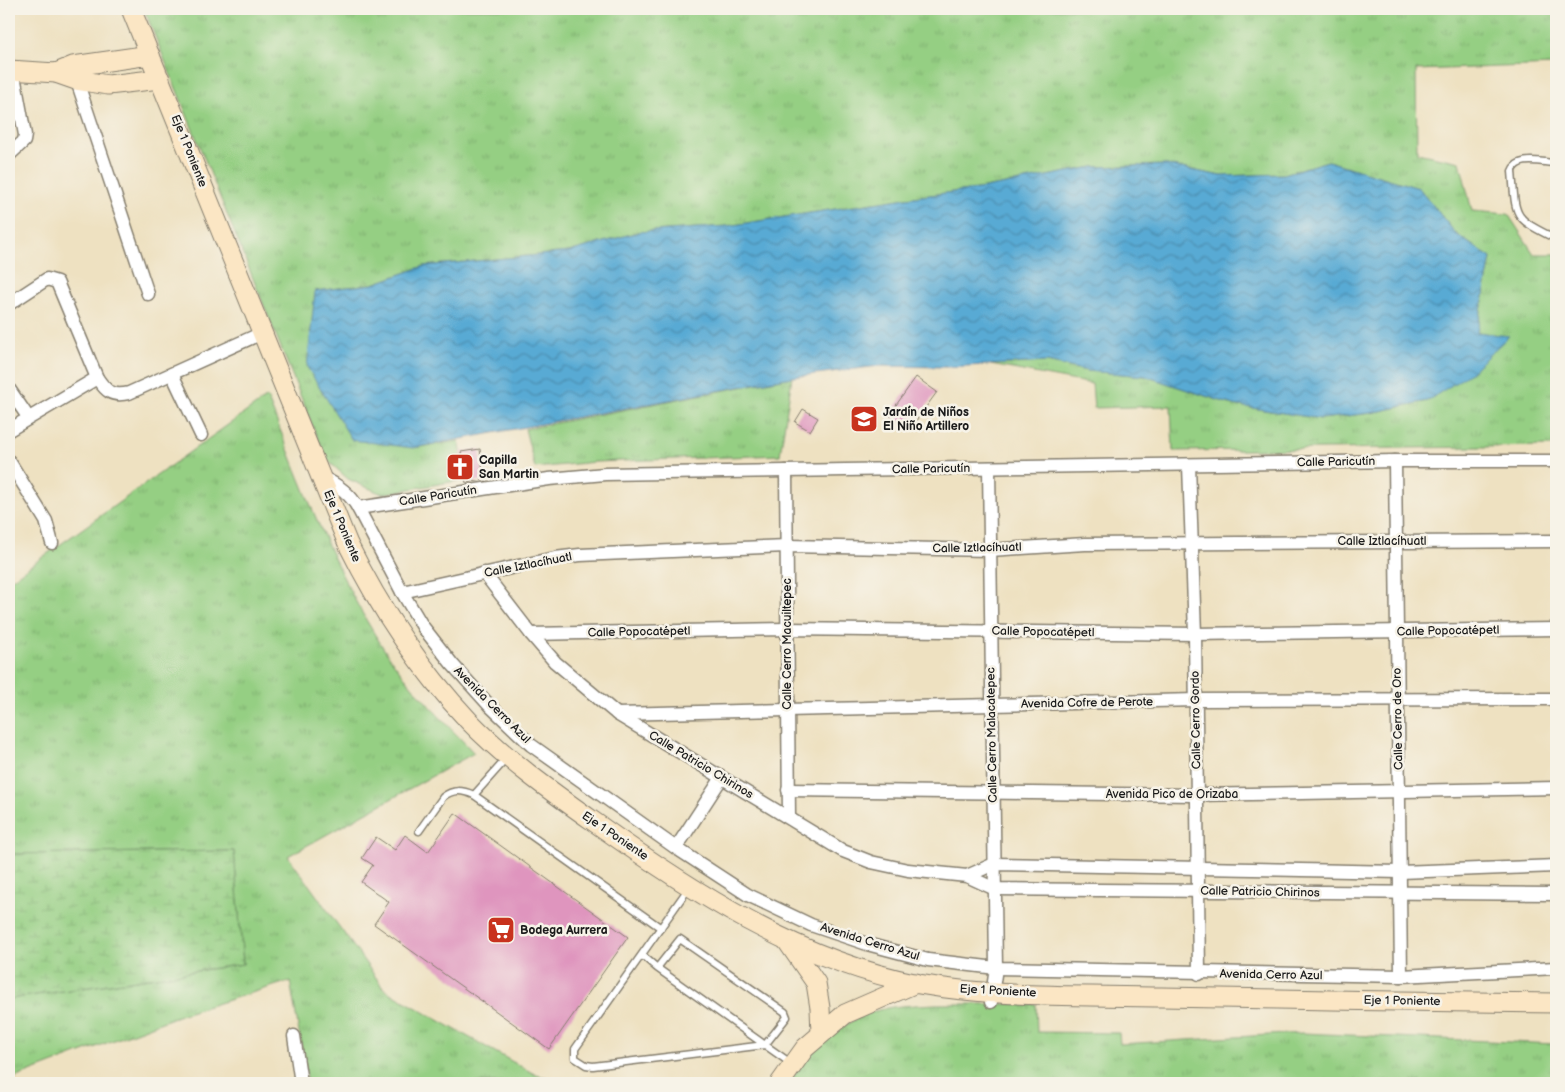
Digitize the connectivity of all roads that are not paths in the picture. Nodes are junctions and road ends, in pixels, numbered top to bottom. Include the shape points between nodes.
1 (131, 9) edge
2 (150, 55) junction
3 (11, 70) edge
4 (68, 73) junction
5 (160, 79) junction
6 (9, 155) edge
7 (1556, 163) edge
8 (1556, 238) edge
9 (148, 294) dead end
10 (9, 304) edge
11 (262, 333) junction
12 (172, 374) junction
13 (97, 378) junction
14 (9, 389) edge
15 (28, 417) junction
16 (9, 430) edge
17 (201, 435) dead end
18 (9, 461) edge
19 (1394, 461) junction
20 (1556, 461) edge
21 (1189, 465) junction
22 (989, 468) junction
23 (786, 471) junction
24 (321, 477) junction
25 (358, 508) junction
26 (1395, 541) junction
27 (1556, 541) edge
28 (52, 543) dead end
29 (1192, 544) junction
30 (787, 546) junction
31 (990, 550) junction
32 (484, 573) junction
33 (402, 592) junction
34 (787, 629) junction
35 (1556, 629) edge
36 (991, 631) junction
37 (1397, 633) junction
38 (531, 634) junction
39 (1195, 634) junction
40 (1556, 698) edge
41 (1196, 700) junction
42 (1397, 700) junction
43 (992, 705) junction
44 (788, 710) junction
45 (617, 714) junction
46 (508, 757) junction
47 (721, 779) junction
48 (1556, 788) edge
49 (788, 790) junction
50 (1399, 790) junction
51 (993, 792) junction
52 (474, 795) junction
53 (1196, 795) junction
54 (788, 817) junction
55 (419, 831) dead end
56 (676, 848) junction
57 (994, 864) junction
58 (1556, 866) edge
59 (1197, 870) junction
60 (1305, 871) junction
61 (1400, 872) junction
62 (966, 876) junction
63 (690, 885) junction
64 (994, 889) junction
65 (1198, 891) junction
66 (1305, 892) junction
67 (1400, 894) junction
68 (1556, 894) edge
69 (661, 928) junction
70 (787, 940) junction
71 (642, 955) junction
72 (657, 968) junction
73 (996, 968) junction
74 (1556, 968) edge
75 (1199, 974) junction
76 (1401, 976) junction
77 (916, 983) junction
78 (991, 997) junction
79 (1556, 1003) edge
80 (821, 1033) junction
81 (294, 1036) dead end
82 (765, 1045) junction
83 (792, 1064) junction
84 (301, 1083) edge
85 (780, 1083) edge

1 - 2 main road, Eje 1 Poniente
2 - 4 main road
2 - 5 main road, Eje 1 Poniente
3 - 4 main road
3 - 6 street via 25,135 24,141
4 - 5 main road via 108,85
4 - 9 street
5 - 11 main road, Eje 1 Poniente
7 - 8 lane via 1520,161 1512,171 1520,218
10 - 13 street via 47,278 57,282
11 - 12 street
11 - 24 main road, Eje 1 Poniente
12 - 13 street via 120,395 106,392
12 - 17 street
13 - 15 street
14 - 15 street
15 - 16 street
18 - 28 street via 46,521
19 - 20 street, Calle Paricutín
19 - 21 street, Calle Paricutín
19 - 26 street, Calle Cerro de Oro
21 - 22 street, Calle Paricutín
21 - 29 street, Calle Cerro Gordo
22 - 23 street, Calle Paricutín
22 - 31 street, Calle Cerro Malacatepec
23 - 25 street, Calle Paricutín via 576,476
23 - 30 street, Calle Cerro Macuiltepec
24 - 25 street via 349,494
24 - 46 main road, Eje 1 Poniente via 372,593 415,658 471,722
25 - 33 street, Avenida Cerro Azul
26 - 27 street, Calle Iztlacíhuatl
26 - 29 street, Calle Iztlacíhuatl
26 - 37 street, Calle Cerro de Oro
29 - 31 street, Calle Iztlacíhuatl via 1085,544
29 - 39 street, Calle Cerro Gordo
30 - 31 street, Calle Iztlacíhuatl
30 - 32 street, Calle Iztlacíhuatl via 580,555
30 - 34 street, Calle Cerro Macuiltepec
31 - 36 street, Calle Cerro Malacatepec
32 - 33 street, Calle Iztlacíhuatl
32 - 38 street, Calle Patricio Chirinos
33 - 56 street, Avenida Cerro Azul via 452,664 524,738
34 - 36 street, Calle Popocatépetl
34 - 38 street, Calle Popocatépetl
34 - 44 street, Calle Cerro Macuiltepec
35 - 37 street, Calle Popocatépetl
36 - 39 street, Calle Popocatépetl
36 - 43 street, Calle Cerro Malacatepec
37 - 39 street, Calle Popocatépetl
37 - 42 street, Calle Cerro de Oro
38 - 45 street, Calle Patricio Chirinos via 575,680
39 - 41 street, Calle Cerro Gordo
40 - 42 street, Avenida Cofre de Perote
41 - 42 street, Avenida Cofre de Perote
41 - 43 street, Avenida Cofre de Perote
41 - 53 street, Calle Cerro Gordo
42 - 50 street, Calle Cerro de Oro
43 - 44 street, Avenida Cofre de Perote
43 - 51 street, Calle Cerro Malacatepec
44 - 45 street, Avenida Cofre de Perote
44 - 49 street, Calle Cerro Macuiltepec
45 - 47 street, Calle Patricio Chirinos
46 - 52 lane
46 - 63 main road, Eje 1 Poniente via 623,843
47 - 54 street, Calle Patricio Chirinos
47 - 56 street
48 - 50 street, Avenida Pico de Orizaba
49 - 51 street, Avenida Pico de Orizaba
49 - 54 street, Calle Cerro Macuiltepec
50 - 53 street, Avenida Pico de Orizaba
50 - 61 street, Calle Cerro de Oro
51 - 53 street, Avenida Pico de Orizaba
51 - 57 street, Calle Cerro Malacatepec
52 - 55 lane via 464,791 448,793
52 - 69 lane
53 - 59 street, Calle Cerro Gordo
54 - 62 street, Calle Patricio Chirinos via 843,851 871,862 908,870
56 - 73 street, Avenida Cerro Azul via 748,895 811,924 928,960
57 - 59 street, Calle Patricio Chirinos
57 - 62 street, Calle Patricio Chirinos
57 - 64 street, Calle Cerro Malacatepec
58 - 61 street, Calle Patricio Chirinos
59 - 60 street, Calle Patricio Chirinos
59 - 65 street, Calle Cerro Gordo
60 - 61 street, Calle Patricio Chirinos
60 - 66 street
61 - 67 street, Calle Cerro de Oro
62 - 64 street, Calle Patricio Chirinos
63 - 69 lane
63 - 70 main road, Eje 1 Poniente via 753,924
64 - 65 street, Calle Patricio Chirinos
64 - 73 street, Calle Cerro Malacatepec
65 - 66 street, Calle Patricio Chirinos
65 - 75 street, Calle Cerro Gordo
66 - 67 street, Calle Patricio Chirinos
67 - 68 street, Calle Patricio Chirinos
67 - 76 street, Calle Cerro de Oro
69 - 71 lane
70 - 77 main road, Eje 1 Poniente via 845,964
70 - 80 main road via 816,984
71 - 72 lane
71 - 82 lane via 575,1049 575,1058 594,1066
72 - 82 lane
72 - 82 lane via 680,940 785,1012 785,1020
73 - 75 street, Avenida Cerro Azul
73 - 78 street, Calle Cerro Malacatepec
74 - 76 street, Avenida Cerro Azul
75 - 76 street, Avenida Cerro Azul
77 - 78 main road, Eje 1 Poniente
77 - 80 main road via 845,1014
78 - 79 main road, Eje 1 Poniente
80 - 83 main road
81 - 84 street
82 - 83 lane
83 - 85 main road

